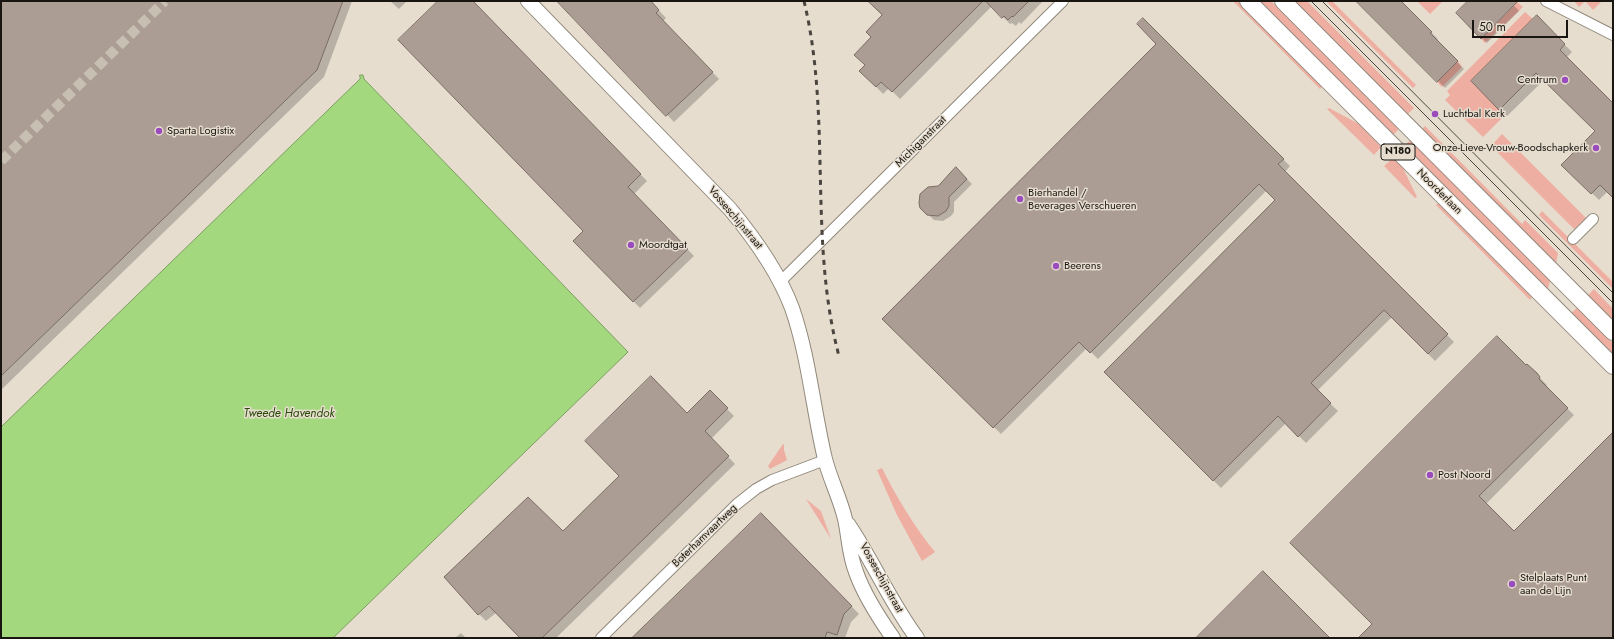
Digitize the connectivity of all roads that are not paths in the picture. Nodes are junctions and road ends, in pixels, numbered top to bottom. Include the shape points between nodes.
1 (528, 1) edge
2 (1062, 1) edge
3 (1248, 1) edge
4 (1283, 1) edge
5 (1546, 1) edge
6 (1613, 35) edge
7 (1593, 219) dead end
8 (1573, 239) dead end
9 (780, 282) junction
10 (1613, 332) edge
11 (1613, 366) edge
12 (825, 460) junction
13 (845, 518) junction
14 (600, 638) edge
15 (893, 638) edge
16 (917, 638) edge

1 - 9 street, Vosseschijnstraat via 730,208 759,245
2 - 9 street, Michiganstraat
3 - 11 main road, Noorderlaan / N180
4 - 10 main road, N180
5 - 6 street
7 - 8 street
9 - 12 street, Vosseschijnstraat via 791,307 804,350
12 - 13 street, Vosseschijnstraat
12 - 14 street, Boterhamvaartweg via 772,480 756,489
13 - 15 street, Vosseschijnstraat via 856,572 866,594
13 - 16 street, Vosseschijnstraat via 895,606

